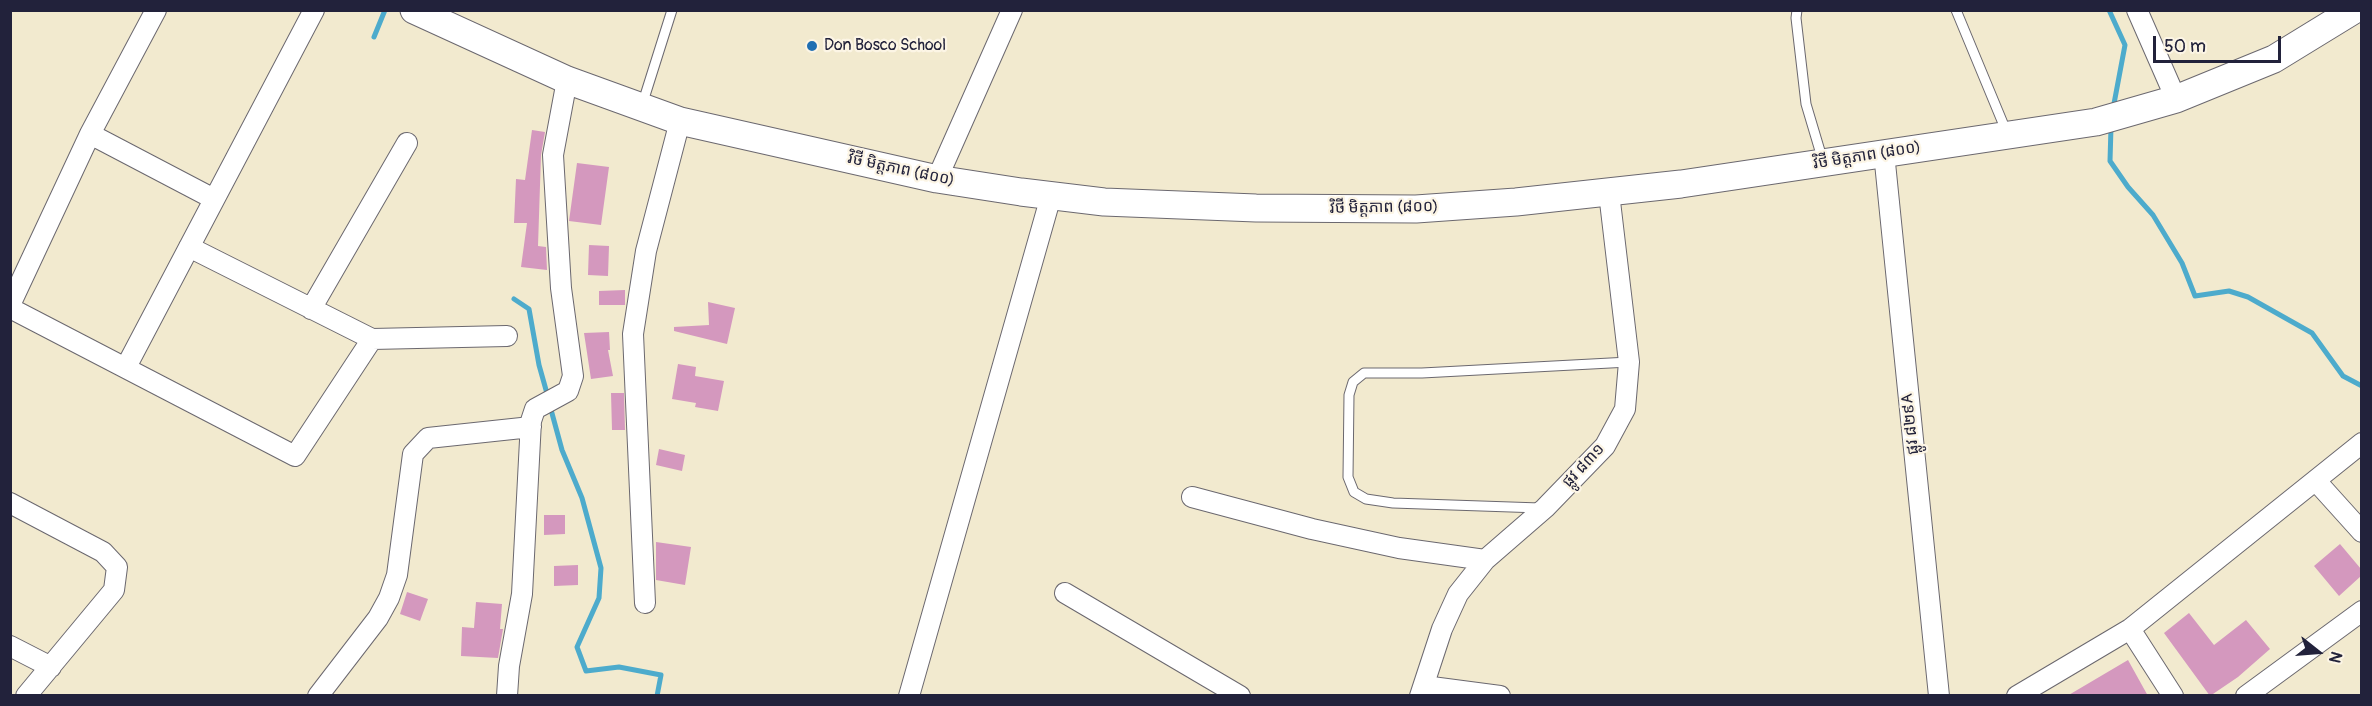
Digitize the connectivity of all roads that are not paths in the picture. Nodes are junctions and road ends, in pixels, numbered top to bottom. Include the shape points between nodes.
1 (156, 10) edge
2 (314, 10) edge
3 (414, 10) edge
4 (672, 10) edge
5 (1012, 10) edge
6 (1797, 10) edge
7 (1956, 10) edge
8 (2137, 10) edge
9 (2351, 11) edge
10 (567, 80) junction
11 (2176, 99) junction
12 (641, 108) junction
13 (680, 122) junction
14 (90, 134) junction
15 (2007, 134) junction
16 (407, 143) dead end
17 (1884, 153) junction
18 (1824, 163) junction
19 (937, 179) junction
20 (1609, 193) junction
21 (1051, 196) junction
22 (214, 199) junction
23 (189, 247) junction
24 (10, 306) edge
25 (311, 309) junction
26 (507, 336) dead end
27 (372, 339) junction
28 (1629, 362) junction
29 (126, 367) junction
30 (533, 418) junction
31 (2361, 443) edge
32 (2316, 481) junction
33 (1192, 497) dead end
34 (10, 503) edge
35 (1545, 508) junction
36 (2361, 532) edge
37 (1485, 560) junction
38 (1065, 593) dead end
39 (645, 603) dead end
40 (2361, 611) edge
41 (2130, 629) junction
42 (10, 646) edge
43 (51, 667) junction
44 (1422, 691) edge
45 (26, 696) edge
46 (318, 696) edge
47 (507, 696) edge
48 (909, 696) edge
49 (1240, 696) edge
50 (1500, 696) edge
51 (1939, 696) edge
52 (2017, 696) edge
53 (2173, 696) edge
54 (2246, 696) edge

1 - 14 street
2 - 22 street
3 - 10 main road, វិថី មិត្តភាព (៨០០)
4 - 12 lane
5 - 19 street
6 - 18 lane via 1806,104
7 - 15 lane
8 - 11 street
9 - 11 main road, វិថី មិត្តភាព (៨០០) via 2274,59
10 - 12 main road, វិថី មិត្តភាព (៨០០)
10 - 30 street via 553,155 561,288 573,376 568,391
11 - 15 main road, វិថី មិត្តភាព (៨០០) via 2096,122
12 - 13 main road, វិថី មិត្តភាព (៨០០)
13 - 19 main road, វិថី មិត្តភាព (៨០០)
13 - 39 street via 646,252 633,334
14 - 22 street
14 - 24 street
15 - 17 main road, វិថី មិត្តភាព (៨០០)
16 - 25 street
17 - 18 main road, វិថី មិត្តភាព (៨០០)
17 - 51 street, ផ្លូវ ៨២៩A
18 - 20 main road, វិថី មិត្តភាព (៨០០)
19 - 21 main road, វិថី មិត្តភាព (៨០០)
20 - 21 main road, វិថី មិត្តភាព (៨០០) via 1416,209 1179,206
20 - 28 street, ផ្លូវ ៨៣១
21 - 48 street
22 - 23 street
23 - 25 street
23 - 29 street
24 - 29 street
25 - 27 street
26 - 27 street
27 - 29 street via 295,456
28 - 35 street, ផ្លូវ ៨៣១ via 1625,409 1605,446
28 - 35 lane via 1364,373 1353,382 1349,395 1348,477 1354,492 1393,503
30 - 46 street via 428,438 413,454 397,574 389,598
30 - 47 street via 522,594
31 - 32 street
32 - 36 street
32 - 41 street
33 - 37 street via 1399,548
34 - 43 street via 103,552 117,567 114,590
35 - 37 street, ផ្លូវ ៨៣១
37 - 44 street, ផ្លូវ ៨៣១ via 1458,594
38 - 49 street
40 - 54 street
41 - 52 street
41 - 53 street
42 - 43 street
43 - 45 street
44 - 50 street

